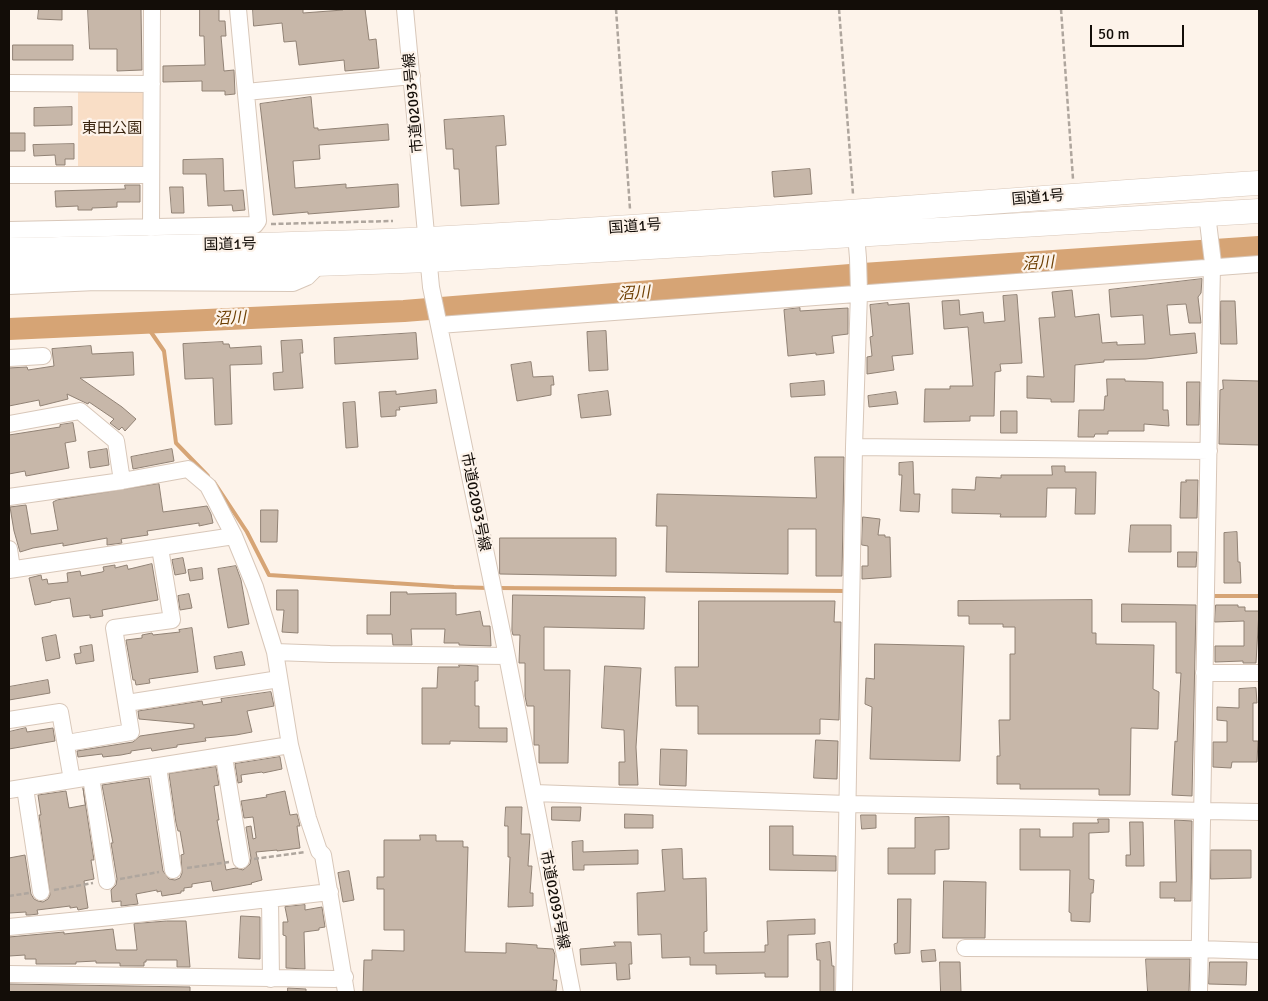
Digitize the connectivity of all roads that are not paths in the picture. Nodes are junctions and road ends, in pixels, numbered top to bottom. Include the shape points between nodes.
1 (152, 9) edge
2 (238, 9) edge
3 (405, 9) edge
4 (412, 76) junction
5 (9, 82) edge
6 (152, 84) junction
7 (246, 92) junction
8 (9, 175) edge
9 (151, 175) junction
10 (1259, 183) edge
11 (1259, 211) edge
12 (1208, 223) junction
13 (855, 224) junction
14 (151, 228) junction
15 (9, 230) edge
16 (428, 249) junction
17 (9, 250) edge
18 (320, 264) junction
19 (1259, 264) edge
20 (1212, 265) junction
21 (9, 270) edge
22 (9, 286) edge
23 (858, 291) junction
24 (439, 323) junction
25 (43, 356) dead end
26 (9, 358) edge
27 (9, 424) edge
28 (854, 447) junction
29 (1208, 452) junction
30 (122, 481) junction
31 (9, 497) edge
32 (234, 536) junction
33 (9, 548) edge
34 (160, 548) junction
35 (11, 569) edge
36 (275, 652) junction
37 (507, 656) junction
38 (1204, 673) junction
39 (1259, 673) edge
40 (279, 679) junction
41 (127, 703) junction
42 (9, 720) edge
43 (66, 743) junction
44 (290, 745) junction
45 (224, 757) junction
46 (158, 767) junction
47 (91, 777) junction
48 (72, 780) junction
49 (17, 789) edge
50 (534, 793) junction
51 (847, 804) junction
52 (1201, 810) junction
53 (1259, 812) edge
54 (241, 860) dead end
55 (173, 870) dead end
56 (107, 881) dead end
57 (41, 892) dead end
58 (330, 892) junction
59 (270, 899) junction
60 (9, 927) edge
61 (965, 948) dead end
62 (1199, 949) junction
63 (1259, 951) edge
64 (9, 974) edge
65 (271, 979) junction
66 (345, 985) edge
67 (572, 992) edge
68 (844, 992) edge
69 (1199, 992) edge

1 - 6 street
2 - 7 street
3 - 4 street, 市道02093号線
4 - 7 street
4 - 16 street, 市道02093号線
5 - 6 street
6 - 9 street
7 - 14 street via 258,222 255,225
8 - 9 street
9 - 14 street
10 - 13 highway, 国道1号 via 1074,195
11 - 12 highway, 国道1号
12 - 13 highway, 国道1号
12 - 20 street
13 - 16 highway, 国道1号
13 - 16 highway, 国道1号 via 631,227
13 - 23 street
14 - 15 street
16 - 17 highway, 国道1号
16 - 18 highway, 国道1号
16 - 24 street, 市道02093号線 via 431,287
18 - 21 highway, 国道1号
18 - 22 street via 307,278 294,283 96,282
19 - 20 street
20 - 23 street
20 - 29 street
23 - 24 street
23 - 28 street
24 - 37 street, 市道02093号線
25 - 26 street
27 - 30 street via 80,411 116,441
28 - 29 street
28 - 51 street
29 - 38 street
30 - 31 street
30 - 32 street via 188,469 208,486
32 - 34 street
32 - 36 street via 256,587
33 - 35 street
34 - 35 street
34 - 41 street via 172,620 114,628
36 - 37 street
36 - 40 street
37 - 50 street, 市道02093号線
38 - 39 street
38 - 52 street
40 - 41 street
40 - 44 street
41 - 43 street via 131,732
42 - 43 street via 60,712
43 - 48 street
44 - 45 street
44 - 58 street via 308,818 323,855
45 - 46 street
45 - 54 street
46 - 47 street
46 - 55 street
47 - 48 street
47 - 56 street
48 - 49 street
49 - 57 street
50 - 51 street
50 - 67 street, 市道02093号線
51 - 52 street
51 - 68 street
52 - 53 street
52 - 62 street
58 - 59 street
58 - 66 street
59 - 60 street
59 - 65 street
61 - 62 street
62 - 63 street
62 - 69 street
64 - 65 street
65 - 66 street via 335,979

